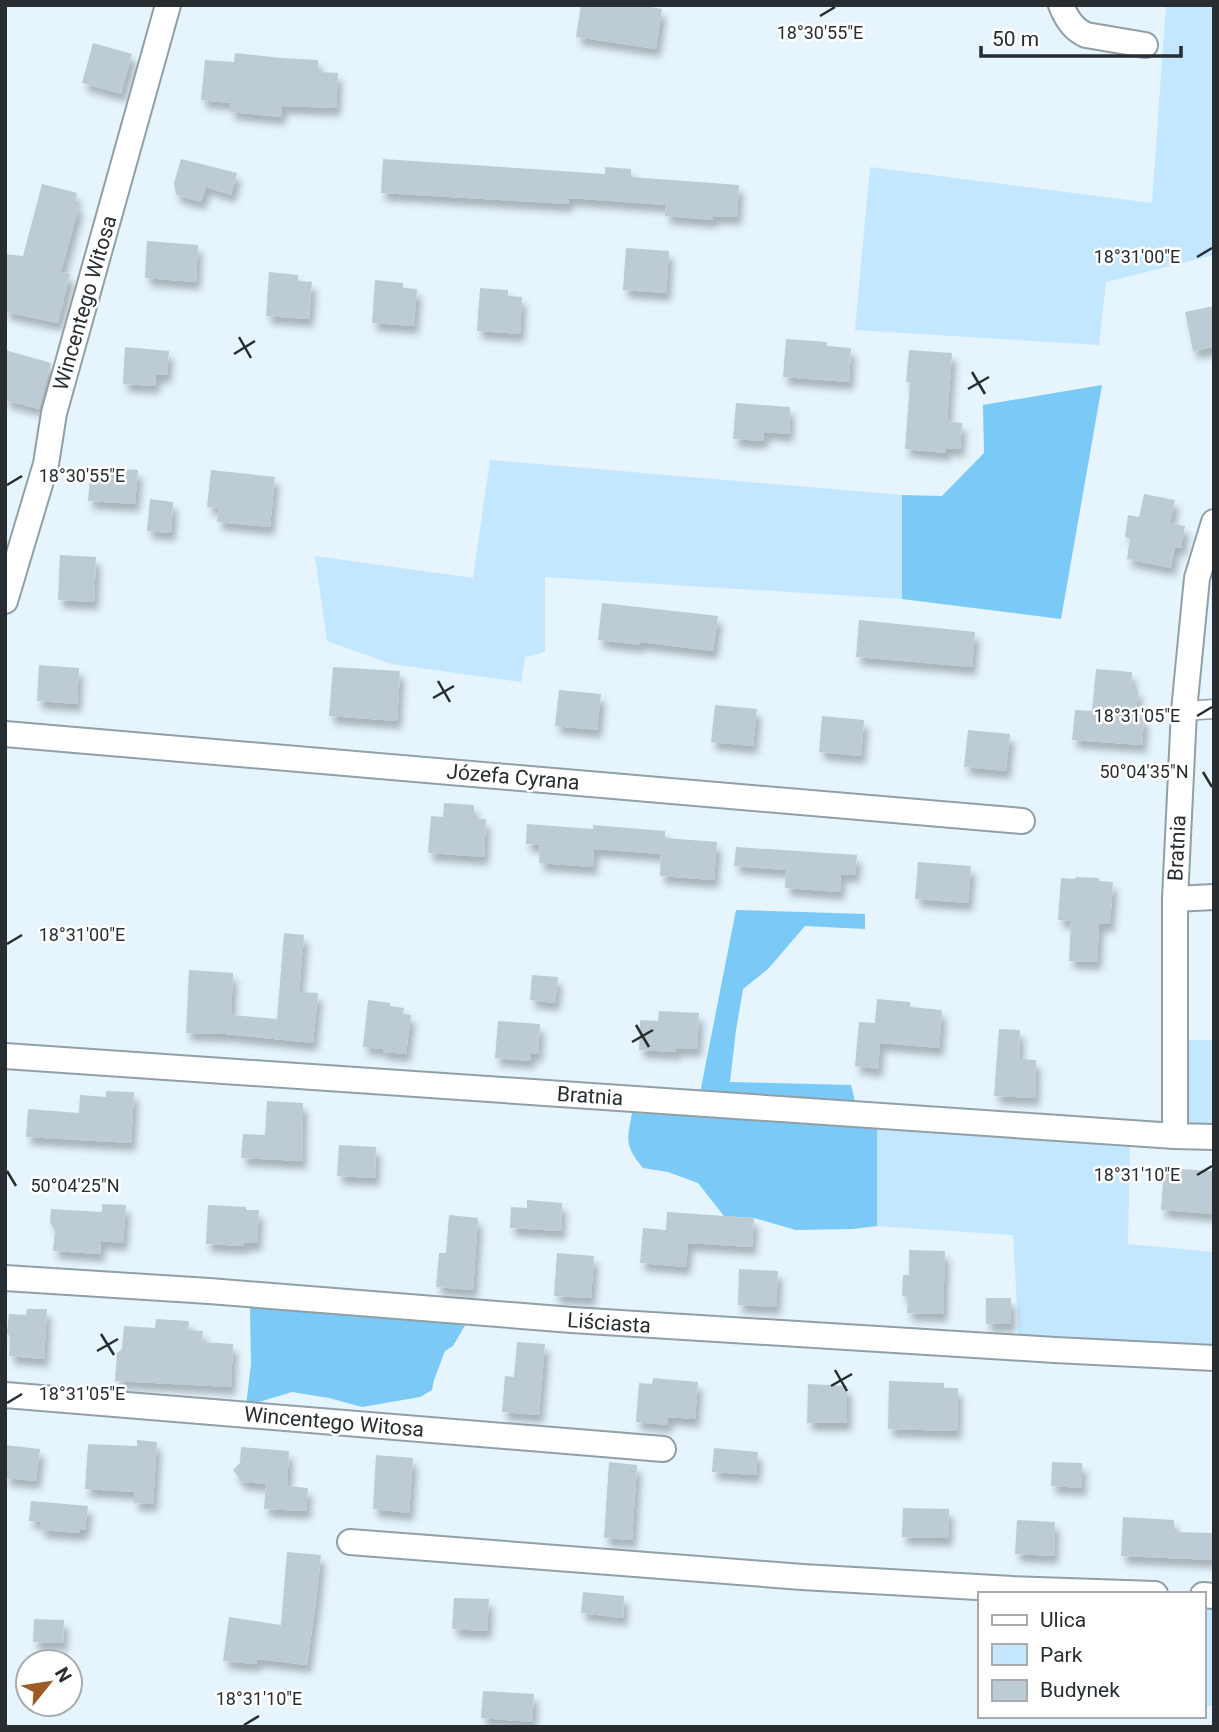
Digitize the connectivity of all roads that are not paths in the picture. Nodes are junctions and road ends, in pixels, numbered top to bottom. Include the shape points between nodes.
1 (168, 5) edge
2 (1061, 5) edge
3 (1145, 45) dead end
4 (1214, 522) edge
5 (5, 601) edge
6 (1214, 709) edge
7 (1184, 710) junction
8 (5, 734) edge
9 (1022, 821) dead end
10 (1214, 897) edge
11 (1175, 900) junction
12 (5, 1056) edge
13 (1175, 1136) junction
14 (1214, 1137) edge
15 (5, 1278) edge
16 (1214, 1358) edge
17 (5, 1395) edge
18 (663, 1449) dead end
19 (350, 1542) dead end
20 (1097, 1592) edge

1 - 5 street, Wincentego Witosa
2 - 3 street via 1068,19 1086,35
4 - 7 street, Bratnia via 1198,578
6 - 7 street
7 - 11 street, Bratnia
8 - 9 street, Józefa Cyrana
10 - 11 street
11 - 13 street, Bratnia
12 - 13 street, Bratnia
13 - 14 street, Bratnia
15 - 16 street, Liściasta via 572,1321
17 - 18 street, Wincentego Witosa
19 - 20 street via 802,1577

